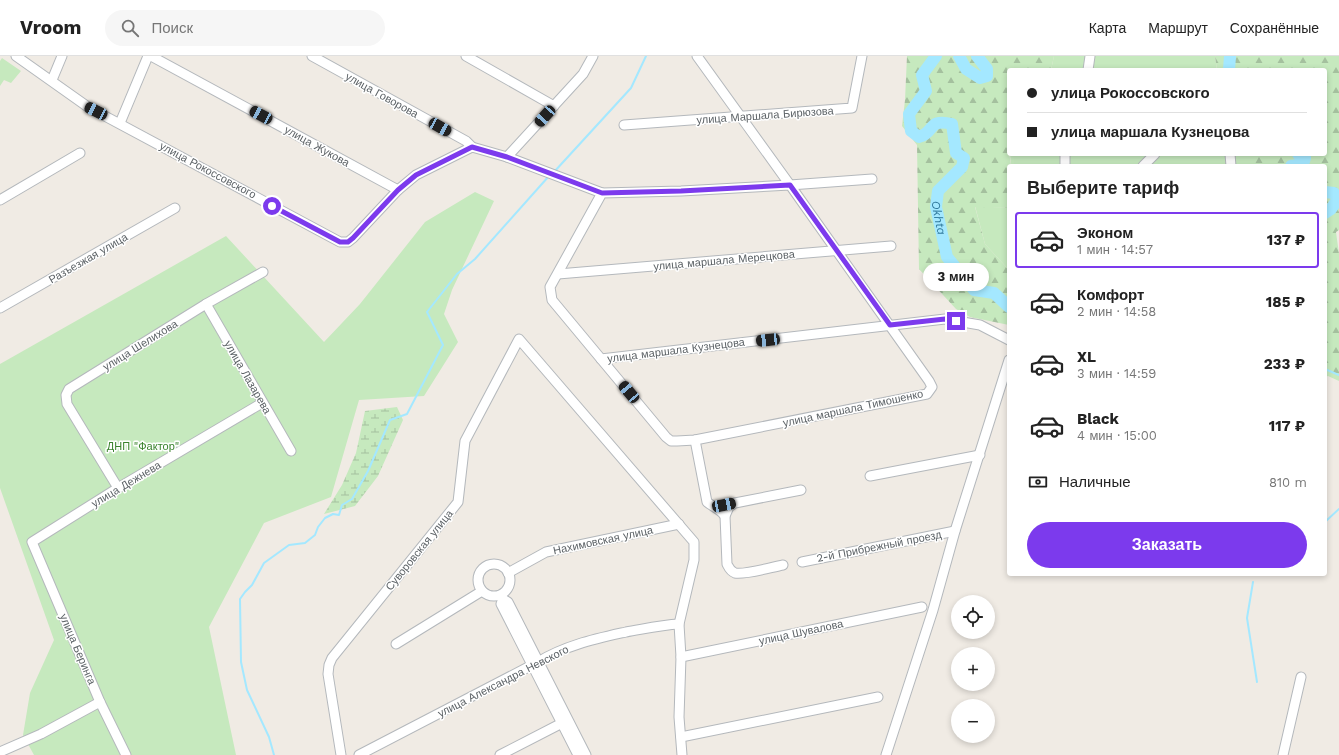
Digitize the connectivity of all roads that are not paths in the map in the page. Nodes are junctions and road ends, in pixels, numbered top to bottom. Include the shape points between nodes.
1 (16, 56) edge
2 (62, 56) edge
3 (148, 56) edge
4 (151, 56) edge
5 (312, 56) edge
6 (466, 56) edge
7 (593, 56) edge
8 (697, 56) edge
9 (862, 56) edge
10 (1090, 56) edge
11 (1088, 68) edge
12 (52, 80) junction
13 (554, 106) junction
14 (741, 116) junction
15 (120, 123) junction
16 (624, 125) dead end
17 (472, 147) junction
18 (80, 153) dead end
19 (1153, 156) edge
20 (507, 157) junction
21 (1145, 164) edge
22 (872, 178) dead end
23 (790, 185) junction
24 (398, 190) junction
25 (602, 193) junction
26 (0, 200) edge
27 (176, 208) dead end
28 (891, 246) dead end
29 (837, 250) junction
30 (263, 272) dead end
31 (558, 274) junction
32 (206, 304) junction
33 (0, 308) edge
34 (890, 325) junction
35 (1007, 339) edge
36 (601, 359) junction
37 (1007, 367) edge
38 (262, 402) junction
39 (695, 440) junction
40 (291, 451) dead end
41 (980, 455) junction
42 (870, 476) dead end
43 (118, 488) junction
44 (801, 490) dead end
45 (735, 503) junction
46 (713, 507) junction
47 (725, 516) junction
48 (679, 524) junction
49 (956, 531) junction
50 (32, 542) joint
51 (802, 562) dead end
52 (783, 565) dead end
53 (508, 573) junction
54 (482, 591) junction
55 (502, 597) junction
56 (922, 607) dead end
57 (679, 624) junction
58 (396, 644) dead end
59 (680, 656) junction
60 (535, 664) junction
61 (1301, 678) dead end
62 (878, 697) dead end
63 (100, 702) junction
64 (565, 722) junction
65 (681, 737) junction
66 (0, 752) edge
67 (126, 755) edge
68 (341, 755) edge
69 (359, 755) edge
70 (500, 755) edge
71 (578, 755) edge
72 (586, 755) edge
73 (682, 755) edge
74 (886, 755) edge
75 (1283, 755) edge

1 - 12 street, улица Рокоссовского
2 - 12 street
3 - 15 street
4 - 24 street, улица Жукова
5 - 17 street, улица Говорова via 466,141
6 - 13 street
7 - 13 street via 583,74
8 - 14 street, улица маршала Тимошенко
9 - 14 street, улица Маршала Бирюзова via 852,108
10 - 11 street
12 - 15 street, улица Рокоссовского via 88,107
13 - 20 street
14 - 16 street, улица Маршала Бирюзова
14 - 23 street, улица маршала Тимошенко
15 - 24 street, улица Рокоссовского via 340,242 348,242 353,238
17 - 20 street
17 - 24 street, улица Рокоссовского via 416,175
18 - 26 street
19 - 21 street
20 - 25 street
22 - 23 street
23 - 25 street
23 - 29 street, улица маршала Тимошенко
25 - 31 street, улица маршала Тимошенко
27 - 33 street, Разъезжая улица
28 - 29 street, улица маршала Мерецкова
29 - 31 street, улица маршала Мерецкова
29 - 34 street, улица маршала Тимошенко
30 - 32 street, улица Шелихова
31 - 36 street, улица маршала Тимошенко via 550,287 552,300
32 - 38 street, улица Лазарева
32 - 43 street, улица Шелихова via 69,390 66,395 68,404
34 - 35 street, улица маршала Кузнецова via 945,319 980,325
34 - 36 street, улица маршала Кузнецова
34 - 39 street, улица маршала Тимошенко via 930,381 932,387 927,394
36 - 39 street, улица маршала Тимошенко via 666,437 677,441
37 - 41 street
38 - 40 street, улица Лазарева
38 - 43 street, улица Дежнева
39 - 46 street via 707,502
41 - 42 street
41 - 49 street
43 - 50 street, улица Дежнева
44 - 45 street
45 - 46 street
45 - 47 street via 729,507
46 - 47 street via 722,511
47 - 52 street via 729,569 742,573
48 - 53 street, Нахимовская улица via 546,552
48 - 57 street via 694,542 694,560
48 - 68 street, Суворовская улица via 519,340 465,441 458,502 328,665
49 - 51 street, 2-й Прибрежный проезд
49 - 74 street
50 - 63 street, улица Беринга
53 - 54 street via 503,567 495,564 486,566 478,578 478,585
53 - 55 street via 509,586
54 - 55 street via 488,595
54 - 58 street
55 - 60 street via 501,604
56 - 59 street, улица Шувалова
57 - 59 street
57 - 60 street, улица Александра Невского via 589,640 552,654
59 - 65 street
60 - 64 street
60 - 69 street, улица Александра Невского
61 - 75 street
62 - 65 street
63 - 66 street via 41,734
63 - 67 street, улица Беринга
64 - 70 street
64 - 71 street
64 - 72 street
65 - 73 street

